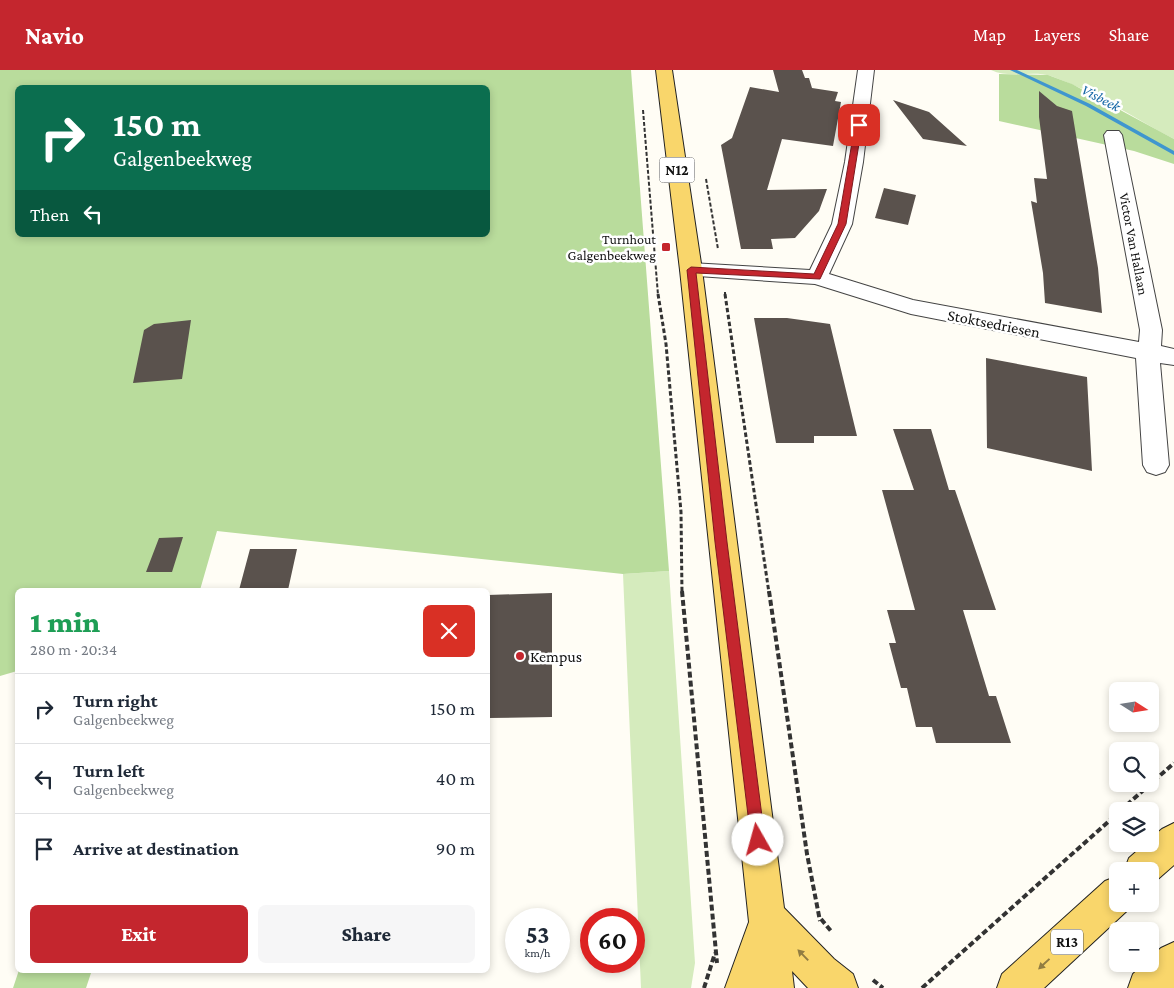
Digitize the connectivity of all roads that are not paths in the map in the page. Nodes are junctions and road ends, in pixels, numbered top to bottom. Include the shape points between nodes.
1 (664, 70) edge
2 (866, 70) edge
3 (1113, 135) dead end
4 (706, 271) junction
5 (817, 277) junction
6 (1147, 352) junction
7 (1174, 357) edge
8 (1156, 466) dead end
9 (1174, 841) edge
10 (1152, 862) edge
11 (1109, 902) edge
12 (768, 918) junction
13 (1174, 960) edge
14 (730, 978) edge
15 (775, 988) edge
16 (839, 988) edge
17 (1016, 988) edge
18 (1147, 988) edge

1 - 4 main road, N12
2 - 5 street via 842,224
3 - 6 street, Victor Van Hallaan via 1151,330
4 - 5 street, Stoktsedriesen
4 - 12 main road, N12 via 721,542
5 - 6 street, Stoktsedriesen via 911,307
6 - 7 street, Stoktsedriesen
6 - 8 street, Victor Van Hallaan
9 - 10 main road
11 -> 17 main road, R13
12 - 14 main road
12 - 15 main road, N12
16 -> 12 main road via 820,973
13 - 18 main road

